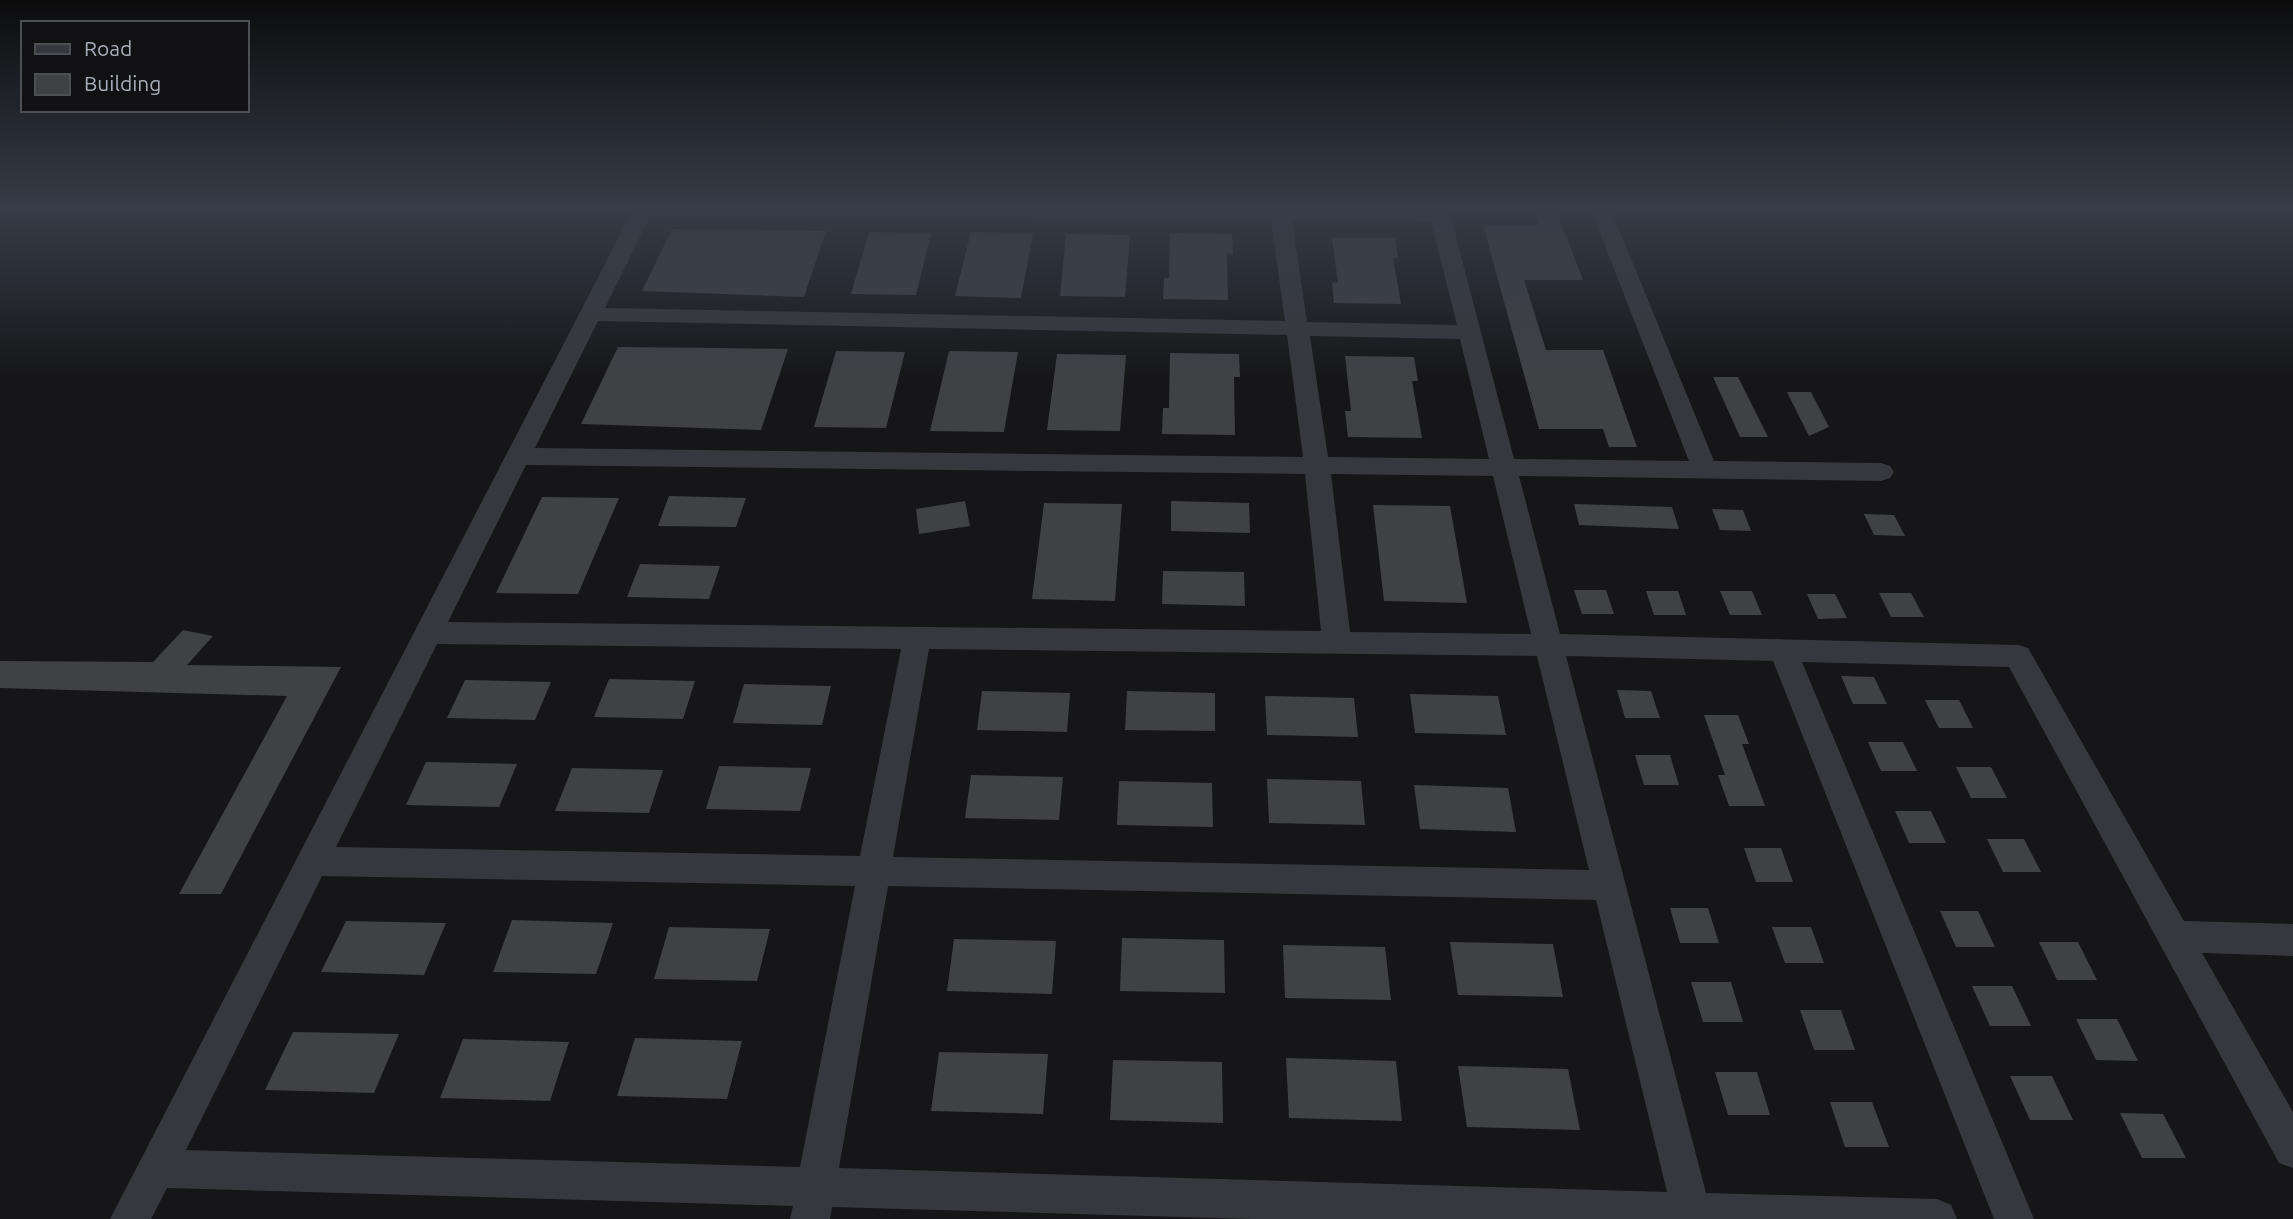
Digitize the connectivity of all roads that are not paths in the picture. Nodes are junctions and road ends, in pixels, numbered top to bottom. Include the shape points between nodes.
1 (615, 267) edge
2 (1289, 267) edge
3 (1454, 267) edge
4 (1624, 267) edge
5 (591, 314) junction
6 (1297, 328) junction
7 (1471, 332) junction
8 (520, 456) junction
9 (1317, 466) junction
10 (1506, 468) junction
11 (1705, 470) junction
12 (1881, 472) dead end
13 (430, 633) junction
14 (918, 638) junction
15 (1337, 642) junction
16 (1551, 645) junction
17 (1783, 650) junction
18 (313, 861) junction
19 (875, 871) junction
20 (1611, 885) junction
21 (2174, 936) junction
22 (2293, 940) edge
23 (2293, 1149) edge
24 (156, 1168) junction
25 (813, 1203) edge
26 (1692, 1215) edge
27 (130, 1219) edge
28 (1937, 1219) edge
29 (2014, 1219) edge

1 - 5 street
2 - 6 street
3 - 7 street
4 - 11 street
5 - 6 street
5 - 8 street
6 - 7 street
6 - 9 street
7 - 10 street
8 - 9 street
8 - 13 street
9 - 10 street
9 - 15 street
10 - 11 street
10 - 16 street
11 - 12 street
13 - 14 street
13 - 18 street
14 - 15 street
14 - 19 street
15 - 16 street
16 - 17 street
16 - 20 street
17 - 21 street via 2018,656
17 - 29 street
18 - 19 street
18 - 24 street
19 - 20 street
19 - 25 street
20 - 26 street
21 - 22 street
21 - 23 street
24 - 25 street
24 - 27 street
25 - 26 street
26 - 28 street

